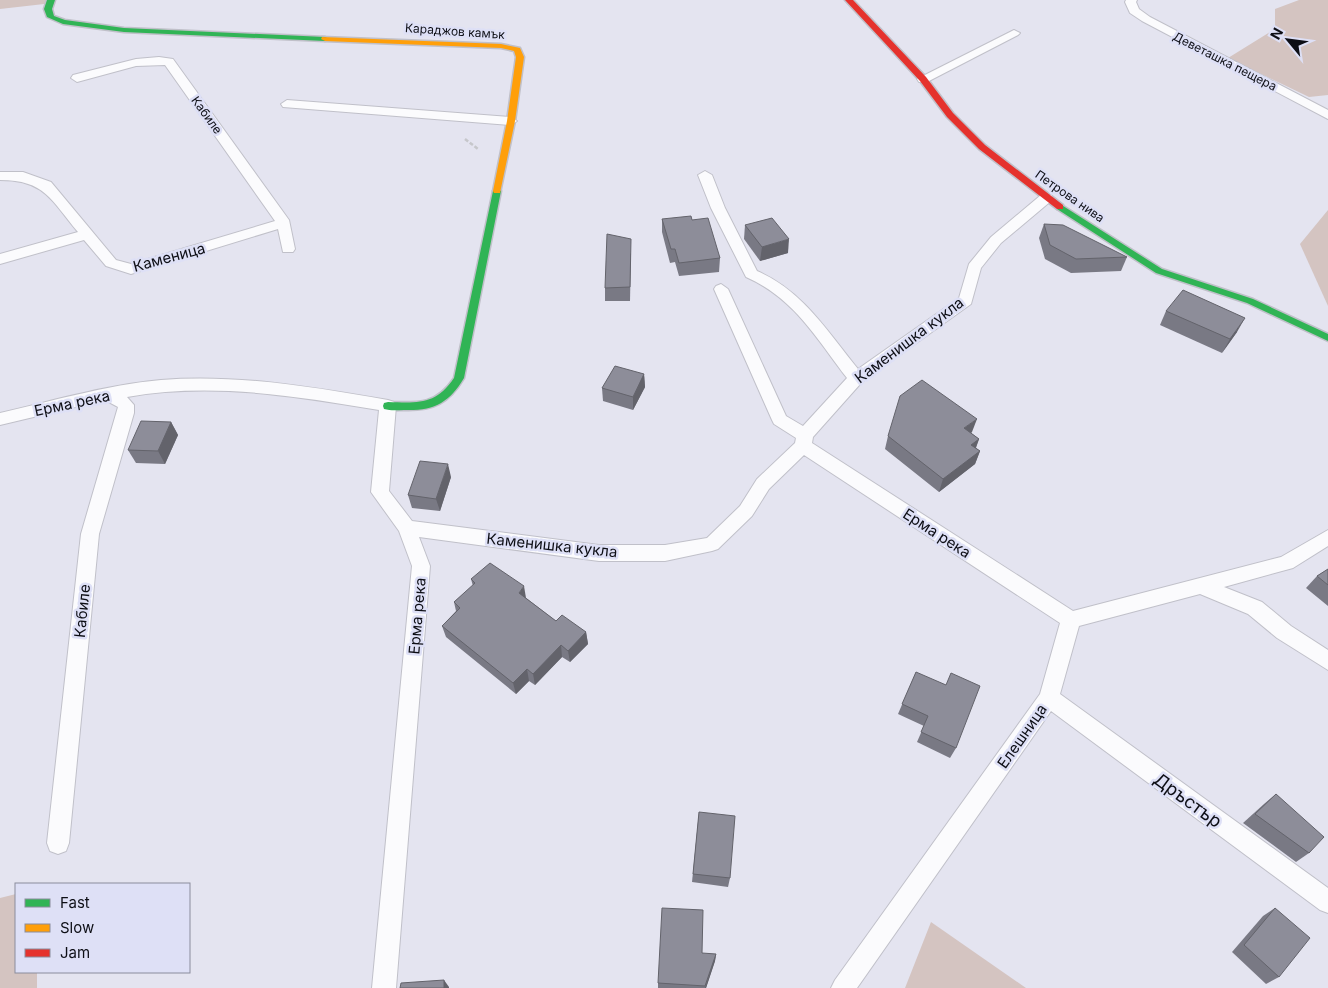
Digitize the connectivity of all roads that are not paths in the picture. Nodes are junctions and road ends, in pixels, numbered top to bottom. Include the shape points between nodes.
1 (51, 0) edge
2 (849, 0) edge
3 (1132, 0) edge
4 (1014, 33) dead end
5 (77, 78) dead end
6 (923, 79) junction
7 (287, 104) dead end
8 (1328, 105) edge
9 (1313, 106) junction
10 (1328, 115) edge
11 (511, 121) junction
12 (705, 175) dead end
13 (0, 176) edge
14 (1046, 198) junction
15 (284, 223) junction
16 (87, 234) junction
17 (288, 249) dead end
18 (0, 259) edge
19 (721, 289) dead end
20 (1328, 338) edge
21 (856, 378) junction
22 (108, 395) junction
23 (388, 406) junction
24 (0, 419) edge
25 (804, 441) junction
26 (407, 528) junction
27 (1328, 537) edge
28 (1201, 586) junction
29 (1071, 620) junction
30 (1328, 661) edge
31 (1049, 698) junction
32 (58, 843) dead end
33 (1328, 902) edge
34 (384, 988) edge
35 (843, 988) edge

1 - 11 street, Караджов камък via 48,9 51,17 63,22 124,30 501,46 517,50 520,57
2 - 6 street, Петрова нива
3 - 9 lane, Деветашка пещера via 1134,11 1146,19
4 - 6 lane
5 - 15 lane, Кабиле via 147,61 159,59 169,62
6 - 14 street, Петрова нива via 950,114 982,147
7 - 11 lane
8 - 9 lane
9 - 10 lane, Деветашка пещера
11 - 23 street, Караджов камък via 457,384 441,402 425,407
12 - 21 lane via 751,274 772,283 797,302
13 - 16 lane, Каменица via 23,176 46,185
14 - 20 street, Петрова нива via 1159,271 1250,301
14 - 21 lane, Каменишка кукла via 996,240 974,267 966,300
15 - 16 lane, Каменица via 131,269 111,263
15 - 17 lane, Кабиле
16 - 18 lane
19 - 25 lane, Ерма река via 780,420
21 - 25 lane, Каменишка кукла
22 - 23 lane, Ерма река via 183,385 301,391
22 - 24 lane, Ерма река
22 - 32 lane, Кабиле via 120,400 126,406 126,413 90,534
23 - 26 lane, Ерма река via 380,492
25 - 26 lane, Каменишка кукла via 762,484 746,511 712,544 665,553 599,553
25 - 29 lane, Ерма река
26 - 34 lane, Ерма река via 421,566
27 - 28 lane via 1286,563
28 - 29 lane
28 - 30 lane via 1255,608
29 - 31 lane, Елешница
31 - 33 lane, Дръстър
31 - 35 lane, Елешница

